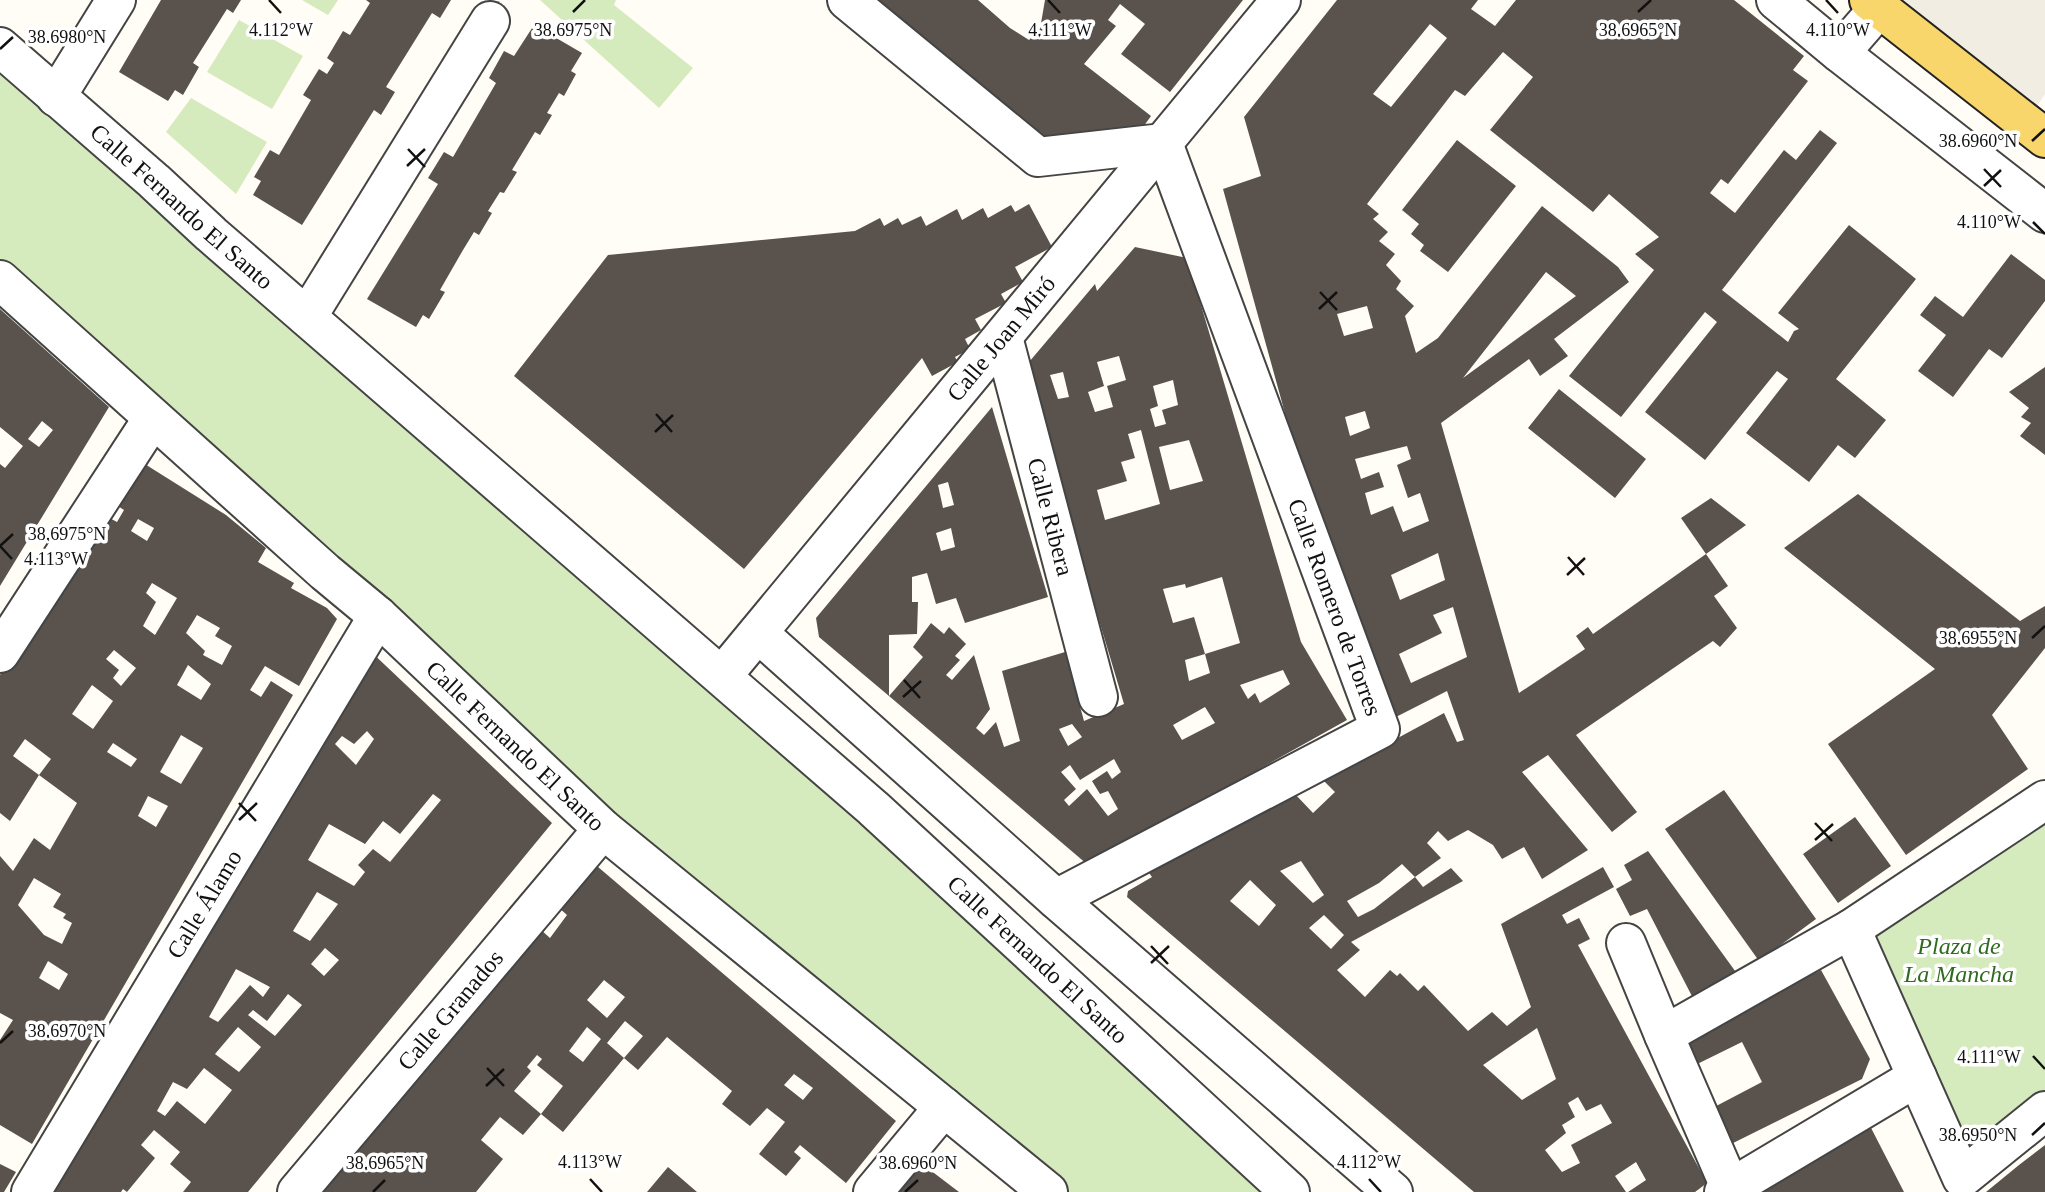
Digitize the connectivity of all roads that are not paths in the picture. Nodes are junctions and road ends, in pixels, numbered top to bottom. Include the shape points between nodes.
1 (116, 0) edge
2 (847, 0) edge
3 (1281, 0) edge
4 (1776, 0) edge
5 (1874, 4) edge
6 (490, 21) dead end
7 (0, 47) edge
8 (1840, 53) junction
9 (56, 97) junction
10 (2045, 138) edge
11 (1163, 143) junction
12 (2045, 213) edge
13 (0, 280) edge
14 (307, 317) junction
15 (1003, 337) junction
16 (153, 418) junction
17 (378, 616) junction
18 (758, 633) junction
19 (0, 653) edge
20 (722, 677) junction
21 (1098, 697) dead end
22 (2045, 800) edge
23 (603, 829) junction
24 (1056, 900) junction
25 (1851, 929) junction
26 (1626, 943) dead end
27 (1664, 1035) junction
28 (1917, 1077) junction
29 (944, 1107) junction
30 (2045, 1111) edge
31 (1960, 1185) edge
32 (1727, 1189) edge
33 (31, 1192) edge
34 (297, 1192) edge
35 (873, 1192) edge
36 (1048, 1192) edge
37 (1290, 1192) edge
38 (1393, 1192) edge

1 - 9 street
2 - 11 street via 1038,157
3 - 11 street, Calle Joan Miró
4 - 8 street
5 - 8 street
5 - 10 main road
6 - 14 street
7 - 9 street, Calle Fernando El Santo
8 - 12 street
9 - 14 street, Calle Fernando El Santo
11 - 15 street, Calle Joan Miró
11 - 24 street, Calle Romero de Torres via 1380,729
13 - 16 street, Calle Fernando El Santo
14 - 20 street, Calle Fernando El Santo
15 - 18 street, Calle Joan Miró
15 - 21 street, Calle Ribera
16 - 17 street, Calle Fernando El Santo
16 - 19 street
17 - 23 street, Calle Fernando El Santo
17 - 33 street, Calle Álamo
18 - 20 street, Calle Joan Miró
18 - 24 street
20 - 37 street, Calle Fernando El Santo via 873,808
22 - 25 street
23 - 29 street, Calle Fernando El Santo
23 - 34 street, Calle Granados
24 - 38 street
25 - 27 street
25 - 28 street
26 - 27 street
27 - 32 street
28 - 31 street
28 - 32 street
29 - 35 street
29 - 36 street, Calle Fernando El Santo
30 - 31 street

